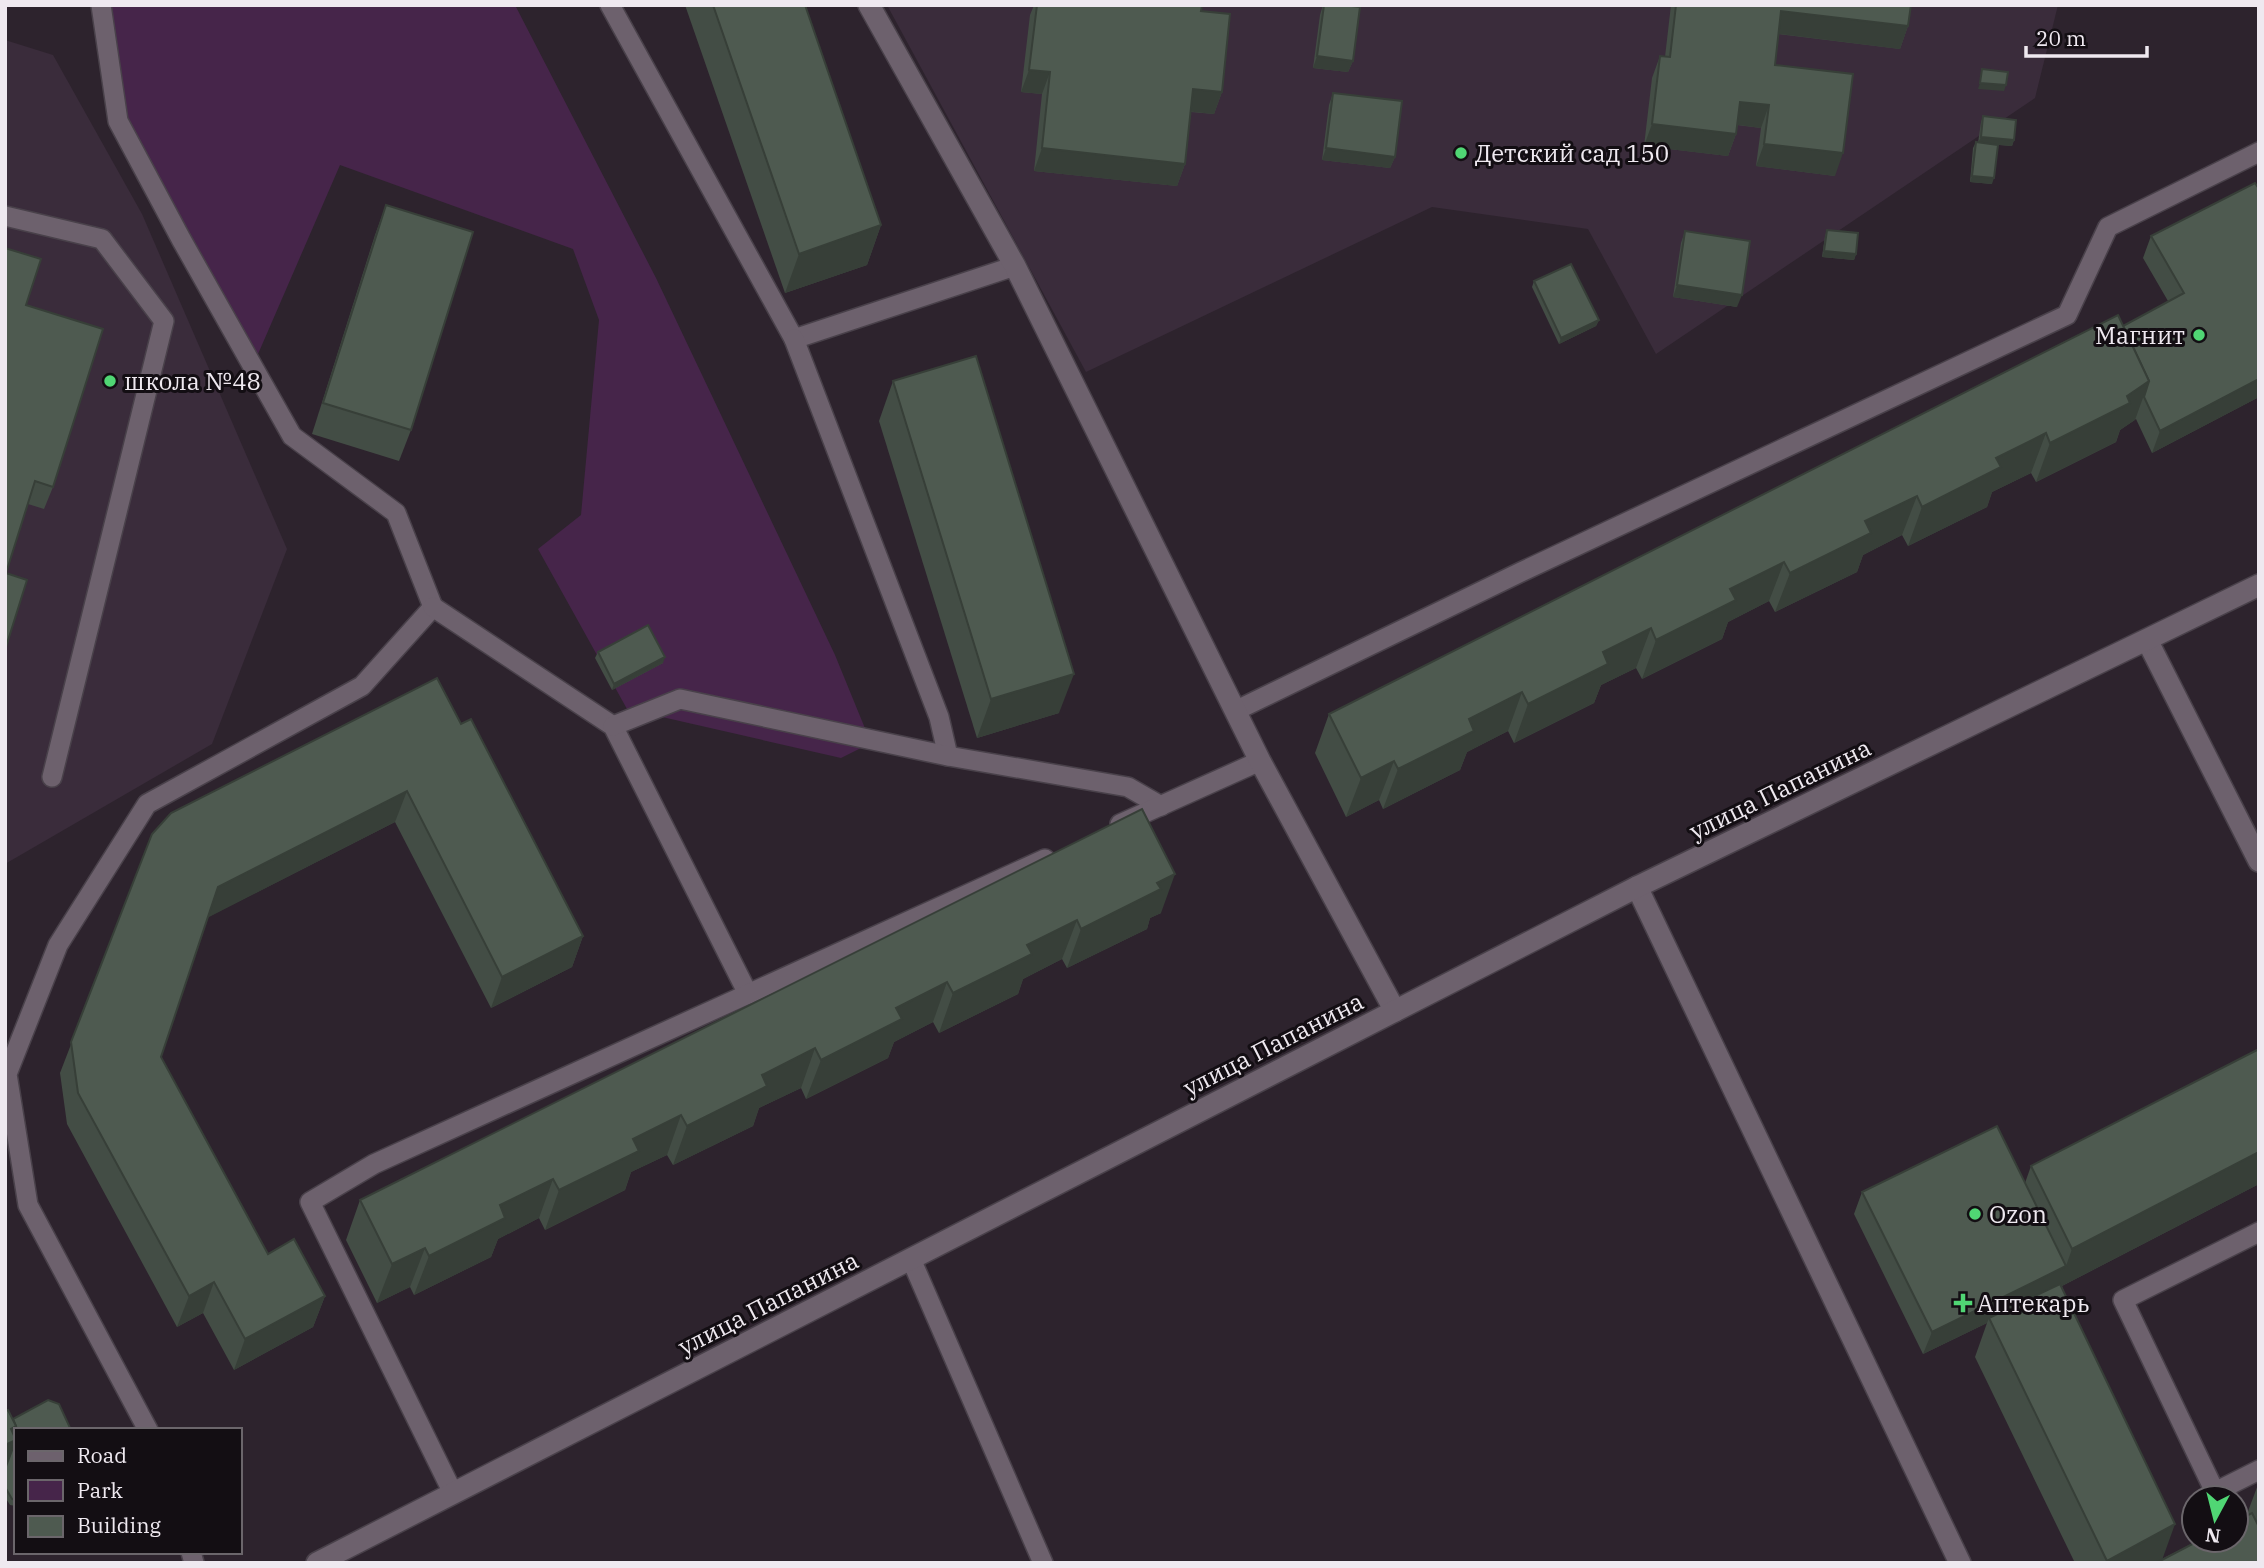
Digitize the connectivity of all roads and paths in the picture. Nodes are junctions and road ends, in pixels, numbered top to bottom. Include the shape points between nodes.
1 (101, 5) edge
2 (610, 5) edge
3 (869, 5) edge
4 (2259, 152) edge
5 (5, 216) edge
6 (1015, 266) junction
7 (794, 339) junction
8 (2259, 585) edge
9 (433, 607) junction
10 (2147, 640) junction
11 (1235, 711) junction
12 (613, 726) junction
13 (948, 756) junction
14 (1259, 761) junction
15 (52, 777) dead end
16 (1161, 806) junction
17 (1099, 834) edge
18 (1061, 852) edge
19 (2259, 861) edge
20 (1637, 887) junction
21 (748, 994) junction
22 (1395, 1011) junction
23 (5, 1109) edge
24 (19, 1147) junction
25 (2259, 1232) edge
26 (911, 1259) junction
27 (147, 1428) edge
28 (2259, 1470) edge
29 (453, 1493) junction
30 (317, 1563) edge
31 (1043, 1563) edge
32 (1960, 1563) edge

1 - 9 lane via 118,121 181,239 292,436 396,513
2 - 7 lane
3 - 6 street
4 - 11 lane via 2108,227 2067,314
5 - 15 lane via 102,239 164,321
6 - 7 lane
6 - 11 street
7 - 13 lane via 939,717
8 - 10 street, улица Папанина
9 - 12 lane
9 - 24 lane via 362,686 147,804 58,945 7,1074
10 - 19 street
10 - 20 street, улица Папанина
11 - 14 street
12 - 13 lane via 680,699
12 - 21 lane
13 - 16 lane via 1128,788
14 - 16 lane
14 - 22 street
16 - 17 lane
18 - 21 lane
20 - 22 street, улица Папанина
20 - 32 street
21 - 29 lane via 374,1164 310,1202
22 - 26 street, улица Папанина
23 - 24 lane
24 - 27 lane via 28,1205
25 - 28 lane via 2123,1300 2215,1492
26 - 29 street, улица Папанина
26 - 31 lane
29 - 30 street, улица Папанина

